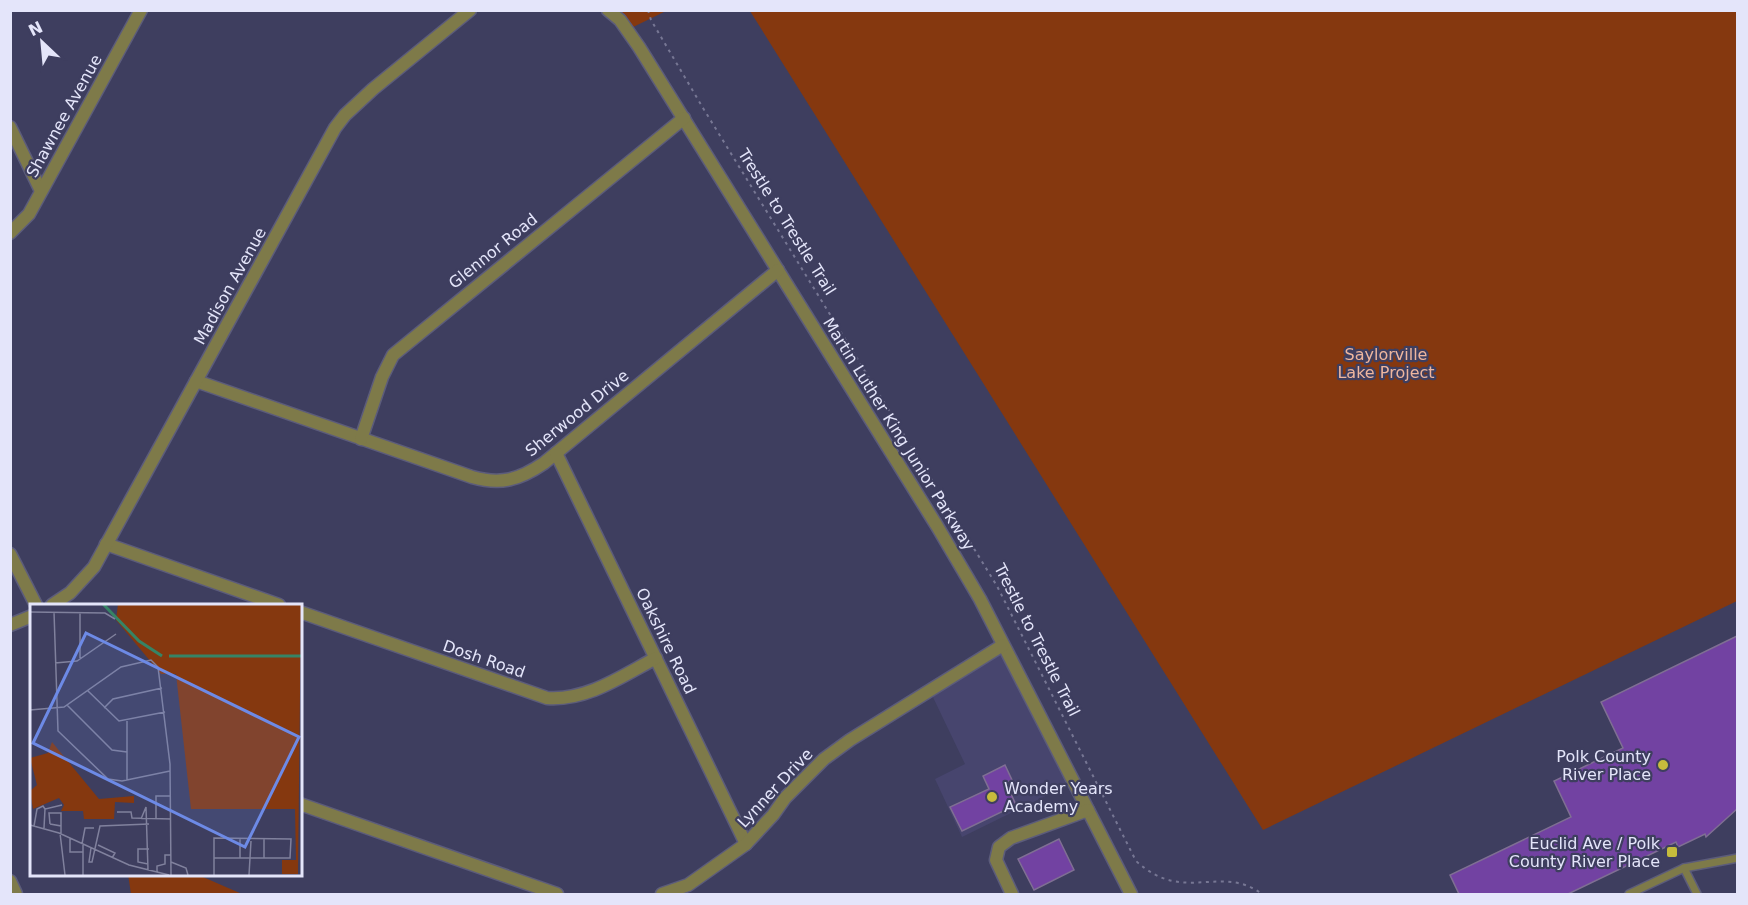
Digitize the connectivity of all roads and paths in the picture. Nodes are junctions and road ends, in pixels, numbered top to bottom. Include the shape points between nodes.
1 (141, 10) edge
2 (470, 10) edge
3 (608, 10) edge
4 (648, 10) edge
5 (695, 96) junction
6 (690, 99) dead end
7 (684, 118) junction
8 (10, 128) edge
9 (41, 190) junction
10 (10, 232) edge
11 (778, 270) junction
12 (196, 381) junction
13 (362, 438) junction
14 (556, 453) junction
15 (106, 544) junction
16 (10, 554) edge
17 (35, 604) edge
18 (54, 604) edge
19 (276, 604) edge
20 (302, 613) edge
21 (30, 617) edge
22 (10, 625) edge
23 (1003, 645) junction
24 (656, 658) junction
25 (302, 805) edge
26 (1088, 810) junction
27 (746, 844) junction
28 (1737, 858) edge
29 (1684, 868) junction
30 (10, 880) edge
31 (1162, 883) dead end
32 (1201, 888) dead end
33 (16, 894) edge
34 (557, 894) edge
35 (662, 894) edge
36 (1012, 894) edge
37 (1131, 894) edge
38 (1262, 894) edge
39 (1629, 894) edge
40 (1698, 894) edge

1 - 9 street, Shawnee Avenue
2 - 12 street, Madison Avenue via 373,89 340,122
3 - 7 street, Martin Luther King Junior Parkway via 639,47
4 - 5 path, Trestle to Trestle Trail
5 - 6 path
5 - 31 path, Trestle to Trestle Trail via 997,586 1136,861
7 - 11 street, Martin Luther King Junior Parkway
7 - 13 street, Glennor Road via 393,356
8 - 9 street
9 - 10 street, Shawnee Avenue via 29,214
11 - 14 street, Sherwood Drive
11 - 23 street, Martin Luther King Junior Parkway via 937,526
12 - 13 street, Sherwood Drive
12 - 15 street, Madison Avenue
13 - 14 street, Sherwood Drive via 486,481 507,481 526,475
14 - 24 street, Oakshire Road
15 - 18 street, Madison Avenue via 94,567 70,593
15 - 19 street
16 - 17 street
20 - 24 street, Dosh Road via 548,698 585,694
21 - 22 street
23 - 26 street, Martin Luther King Junior Parkway
23 - 27 street, Lynner Drive via 824,759
24 - 27 street, Oakshire Road
25 - 34 street
26 - 36 street via 1011,838 999,847 996,860
26 - 37 street, Martin Luther King Junior Parkway
27 - 35 street, Lynner Drive via 688,885
28 - 29 lane
29 - 39 lane
29 - 40 lane
30 - 33 street
32 - 38 path via 1234,883

